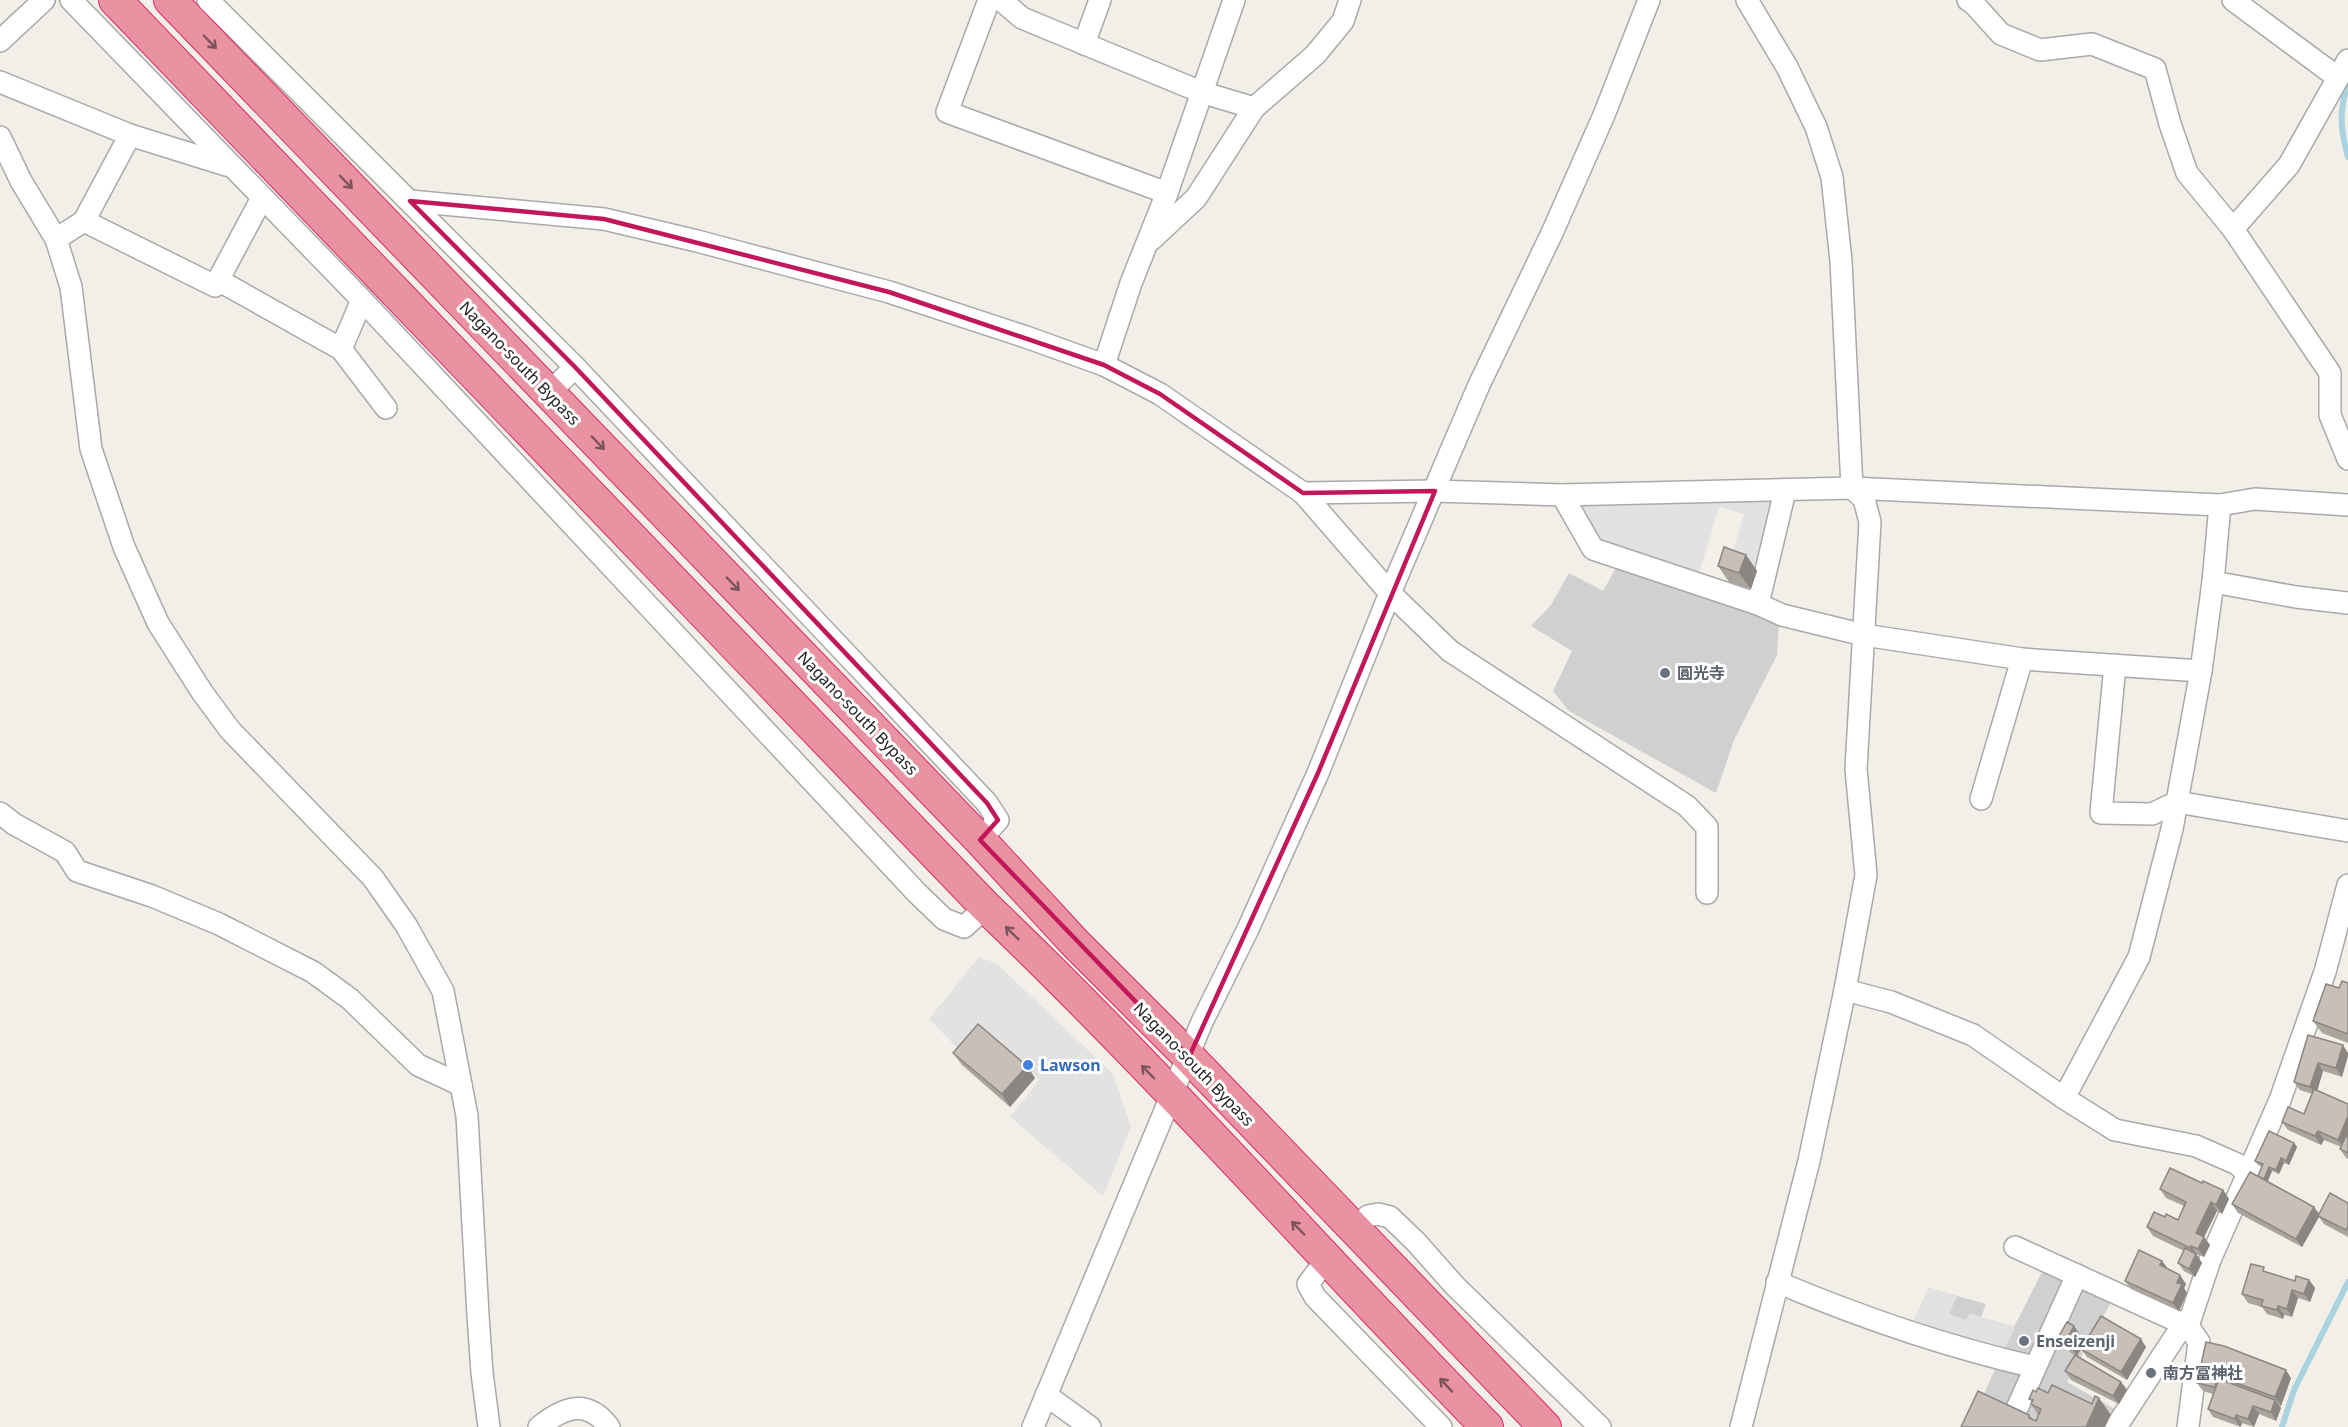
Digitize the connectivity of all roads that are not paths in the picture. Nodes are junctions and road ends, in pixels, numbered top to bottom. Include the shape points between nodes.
1 (44, 0) edge
2 (70, 0) edge
3 (115, 0) edge
4 (170, 0) edge
5 (208, 0) edge
6 (989, 0) edge
7 (1001, 0) edge
8 (1100, 0) edge
9 (1234, 0) edge
10 (1350, 0) edge
11 (1649, 0) edge
12 (1747, 0) edge
13 (1968, 0) edge
14 (2233, 0) edge
15 (0, 41) edge
16 (1084, 44) junction
17 (2343, 68) edge
18 (0, 82) edge
19 (1201, 92) junction
20 (1254, 108) junction
21 (130, 135) junction
22 (0, 137) edge
23 (229, 166) junction
24 (1167, 193) junction
25 (262, 198) junction
26 (410, 201) junction
27 (84, 221) junction
28 (2233, 229) junction
29 (56, 238) junction
30 (1147, 243) junction
31 (218, 280) junction
32 (362, 300) junction
33 (341, 349) junction
34 (1104, 365) junction
35 (575, 367) junction
36 (549, 393) junction
37 (386, 408) dead end
38 (522, 422) junction
39 (496, 445) junction
40 (2348, 459) edge
41 (1852, 488) junction
42 (1436, 491) junction
43 (1785, 491) junction
44 (1304, 493) junction
45 (1562, 495) junction
46 (2220, 505) junction
47 (2348, 505) edge
48 (2214, 582) junction
49 (1390, 593) junction
50 (2348, 603) edge
51 (1758, 604) junction
52 (1864, 635) junction
53 (2022, 659) junction
54 (2115, 665) junction
55 (2201, 671) junction
56 (1981, 799) dead end
57 (2177, 802) junction
58 (0, 813) edge
59 (2348, 831) edge
60 (980, 840) junction
61 (2348, 885) edge
62 (1707, 893) dead end
63 (986, 907) junction
64 (1845, 990) junction
65 (1189, 1057) junction
66 (461, 1086) junction
67 (1172, 1097) junction
68 (2064, 1098) junction
69 (2247, 1173) junction
70 (1355, 1229) junction
71 (2015, 1246) dead end
72 (1327, 1259) junction
73 (2077, 1275) junction
74 (1777, 1282) junction
75 (2188, 1326) junction
76 (2035, 1367) junction
77 (1046, 1395) junction
78 (2014, 1414) edge
79 (489, 1427) edge
80 (539, 1427) edge
81 (609, 1427) edge
82 (1033, 1427) edge
83 (1090, 1427) edge
84 (1441, 1427) edge
85 (1487, 1427) edge
86 (1545, 1427) edge
87 (1600, 1427) edge
88 (1741, 1427) edge
89 (2116, 1427) edge
90 (2188, 1427) edge

1 - 15 street
2 - 23 street
3 - 38 highway
4 -> 36 highway, Nagano-south Bypass
5 - 26 street
6 - 24 street via 947,112
7 - 16 street via 1022,18
8 - 16 street
9 - 19 street
10 - 20 street via 1343,21 1315,55
11 - 42 street via 1599,126 1479,386
12 - 41 street via 1787,67 1816,127 1832,177 1841,261
13 - 28 street via 2001,34 2040,50 2092,44 2155,69 2187,173
14 - 17 street
16 - 19 street
17 - 28 street via 2289,165
18 - 21 street
19 - 20 street
19 - 24 street
20 - 30 street via 1196,198
21 - 23 street
21 - 27 street
22 - 29 street
23 - 25 street
24 - 30 street
25 - 31 street
25 - 32 street
26 - 34 street via 604,219 889,292
26 - 35 street
27 - 29 street
27 - 31 street via 215,286
28 - 40 street via 2331,374 2330,415
29 - 66 street via 71,287 90,448 124,547 158,622 230,729 373,878 406,925 443,991
30 - 34 street
31 - 33 street
32 - 33 street
32 - 39 street
33 - 37 street
34 - 44 street via 1160,394
35 - 36 street
35 - 60 street via 987,803 998,820
36 -> 60 highway, Nagano-south Bypass
38 - 39 street
38 - 63 highway
39 - 63 street via 944,919 964,927
41 - 43 street
41 - 46 street
41 - 52 street via 1864,499 1870,522
42 - 44 street
42 - 45 street
42 - 49 street
43 - 45 street
43 - 51 street
44 - 49 street
45 - 51 street via 1593,549
46 - 47 street via 2255,499
46 - 48 street
48 - 50 street
48 - 55 street
49 - 62 street via 1450,651 1687,806 1707,827
49 - 65 street via 1318,773
51 - 52 street via 1782,615
52 - 53 street
52 - 64 street via 1856,769 1866,875
53 - 54 street
53 - 56 street
54 - 55 street
54 - 57 street via 2101,813 2152,814
55 - 57 street
57 - 59 street
57 - 68 street via 2139,957
58 - 66 street via 65,852 77,871 219,924 313,972 350,999 418,1065
60 - 65 highway, Nagano-south Bypass via 1075,943
61 - 69 street via 2325,972 2280,1100
67 -> 63 highway
64 - 68 street via 1891,1002 1973,1035
64 - 74 street via 1809,1161
65 - 67 street
65 - 70 highway, Nagano-south Bypass
66 - 79 street via 467,1116 482,1373
72 -> 67 highway
67 - 77 street
68 - 69 street via 2115,1130 2196,1146 2237,1164
69 - 75 street via 2210,1260
70 - 86 highway, Nagano-south Bypass
70 - 87 street via 1368,1216 1389,1217
71 - 73 street
72 - 84 street via 1308,1284 1316,1298
85 -> 72 highway
73 - 75 street
73 - 76 street
74 - 76 street via 1842,1309
74 - 88 street
75 - 89 street via 2180,1329
75 - 90 street via 2199,1342
76 - 78 street
77 - 82 street
77 - 83 street
80 - 81 street via 555,1414 580,1408 600,1415

